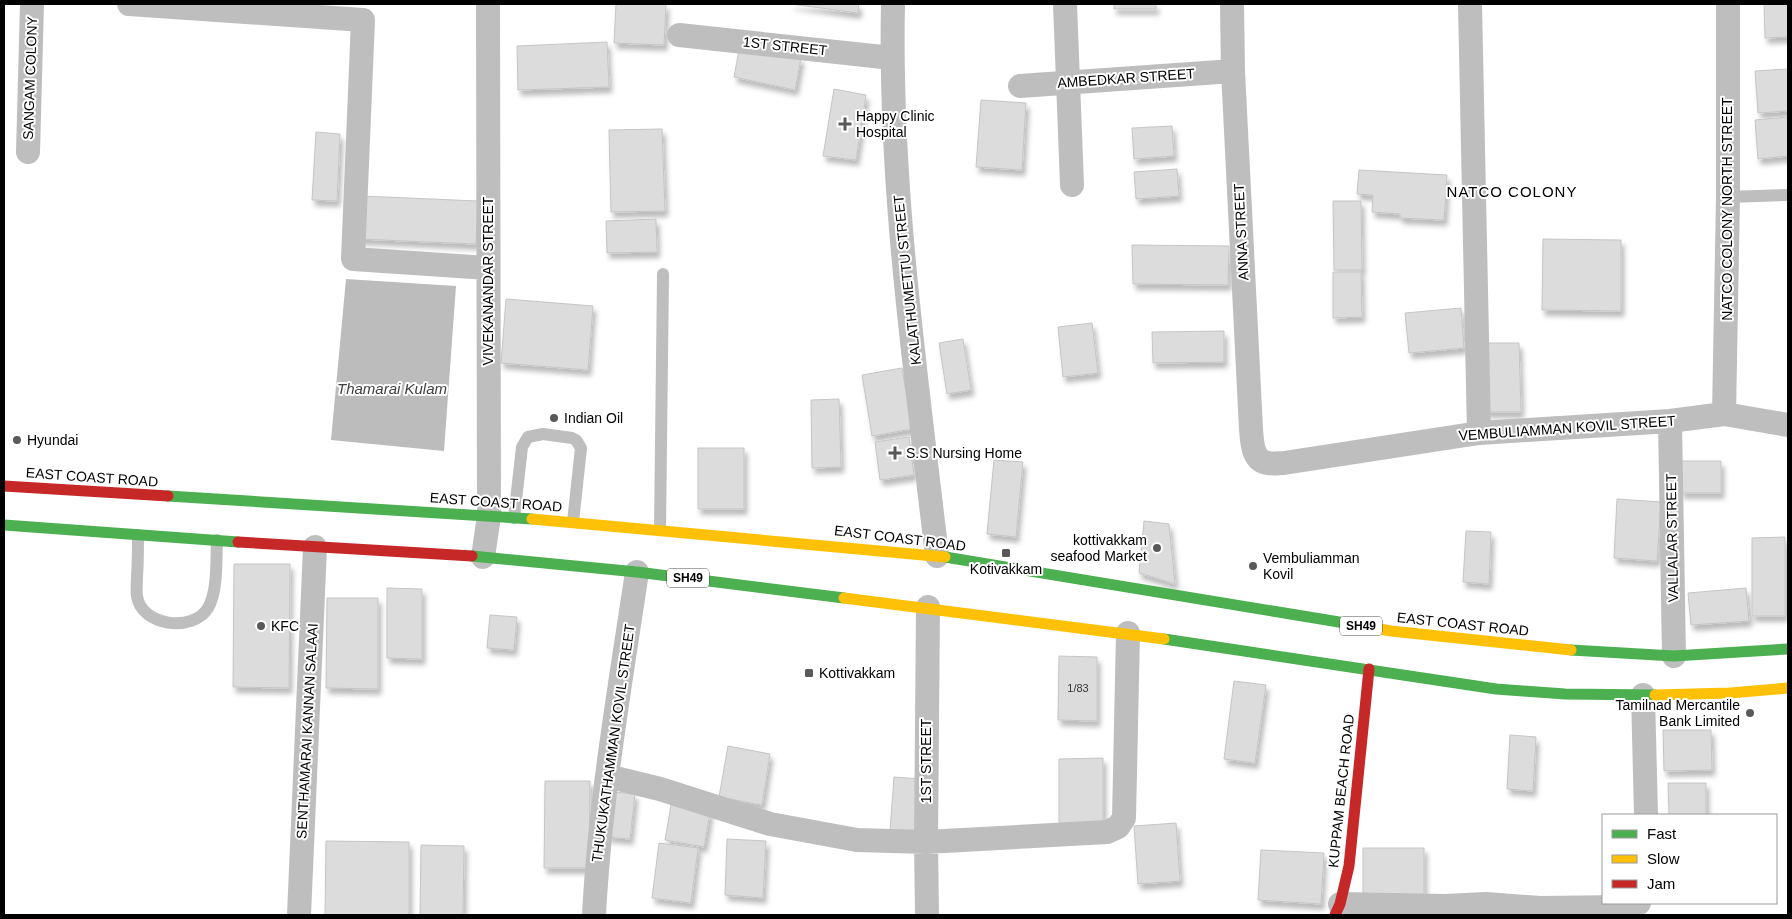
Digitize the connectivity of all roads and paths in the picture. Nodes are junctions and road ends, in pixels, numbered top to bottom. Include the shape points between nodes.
1 (32, 4) edge
2 (129, 4) edge
3 (488, 4) edge
4 (893, 4) edge
5 (1065, 4) edge
6 (1232, 4) edge
7 (1470, 4) edge
8 (1728, 4) edge
9 (679, 35) dead end
10 (892, 58) junction
11 (1233, 71) junction
12 (1068, 82) junction
13 (1020, 86) dead end
14 (28, 152) dead end
15 (1072, 185) dead end
16 (1788, 195) edge
17 (1728, 198) junction
18 (488, 268) junction
19 (663, 274) dead end
20 (1724, 414) junction
21 (1670, 421) junction
22 (1788, 425) edge
23 (1479, 433) junction
24 (1258, 459) joint
25 (4, 486) edge
26 (488, 516) junction
27 (514, 518) junction
28 (573, 522) junction
29 (4, 525) edge
30 (660, 529) junction
31 (138, 535) junction
32 (217, 540) junction
33 (315, 547) junction
34 (937, 556) junction
35 (483, 557) junction
36 (637, 572) junction
37 (928, 607) junction
38 (1128, 633) junction
39 (1788, 649) edge
40 (1674, 656) junction
41 (1369, 669) junction
42 (1788, 688) edge
43 (1643, 696) junction
44 (607, 776) junction
45 (1646, 814) edge
46 (926, 842) junction
47 (1637, 904) edge
48 (1337, 910) edge
49 (299, 915) edge
50 (594, 915) edge
51 (927, 915) edge

1 - 14 street, SANGAM COLONY
2 - 18 street via 363,20 353,259
3 - 18 street, VIVEKANANDAR STREET
4 - 10 street, KALATHUMETTU STREET
5 - 12 street
6 - 11 street, ANNA STREET
7 - 23 street
8 - 17 street, NATCO COLONY NORTH STREET
9 - 10 street, 1ST STREET
10 - 34 street, KALATHUMETTU STREET via 900,234
11 - 12 street, AMBEDKAR STREET
11 - 24 street, ANNA STREET via 1253,447
12 - 13 street, AMBEDKAR STREET
12 - 15 street
16 - 17 lane
17 - 20 street, NATCO COLONY NORTH STREET
18 - 26 street, VIVEKANANDAR STREET
19 - 30 lane
20 - 21 street, VEMBULIAMMAN KOVIL STREET
20 - 22 street, VEMBULIAMMAN KOVIL STREET
21 - 23 street, VEMBULIAMMAN KOVIL STREET
21 - 40 street, VALLALAR STREET
23 - 24 street, VEMBULIAMMAN KOVIL STREET via 1284,463 1267,464
25 - 26 main road, EAST COAST ROAD / SH49
26 - 27 main road, EAST COAST ROAD / SH49
26 - 35 street, VIVEKANANDAR STREET
27 - 28 main road, EAST COAST ROAD / SH49
27 - 28 lane via 522,447 528,437 543,434 572,438 580,448
28 - 30 main road, EAST COAST ROAD / SH49
29 - 31 main road, SH49
30 - 34 main road, EAST COAST ROAD / SH49
31 - 32 main road, SH49
31 - 32 lane via 137,596 141,609 162,621 179,623 195,619 207,610 213,597
32 - 33 main road, SH49
33 - 35 main road, SH49
33 - 49 street, SENTHAMARAI KANNAN SALAAI
34 - 40 main road, EAST COAST ROAD / SH49 via 1391,631 1560,649
35 - 36 main road, SH49
36 - 37 main road, SH49
36 - 44 street, THUKUKATHAMMAN KOVIL STREET
37 - 38 main road, SH49
37 - 46 street, 1ST STREET
38 - 41 main road, SH49
38 - 46 street via 1124,818 1118,827 1107,832
39 - 40 main road, EAST COAST ROAD / SH49
41 - 43 main road, SH49 via 1496,689
41 - 48 main road, KUPPAM BEACH ROAD via 1349,866
42 - 43 main road, SH49
43 - 45 street
44 - 46 street via 660,789 770,824 857,840
44 - 50 street, THUKUKATHAMMAN KOVIL STREET via 596,865
46 - 51 street, 1ST STREET
47 - 48 street via 1549,908 1486,904

